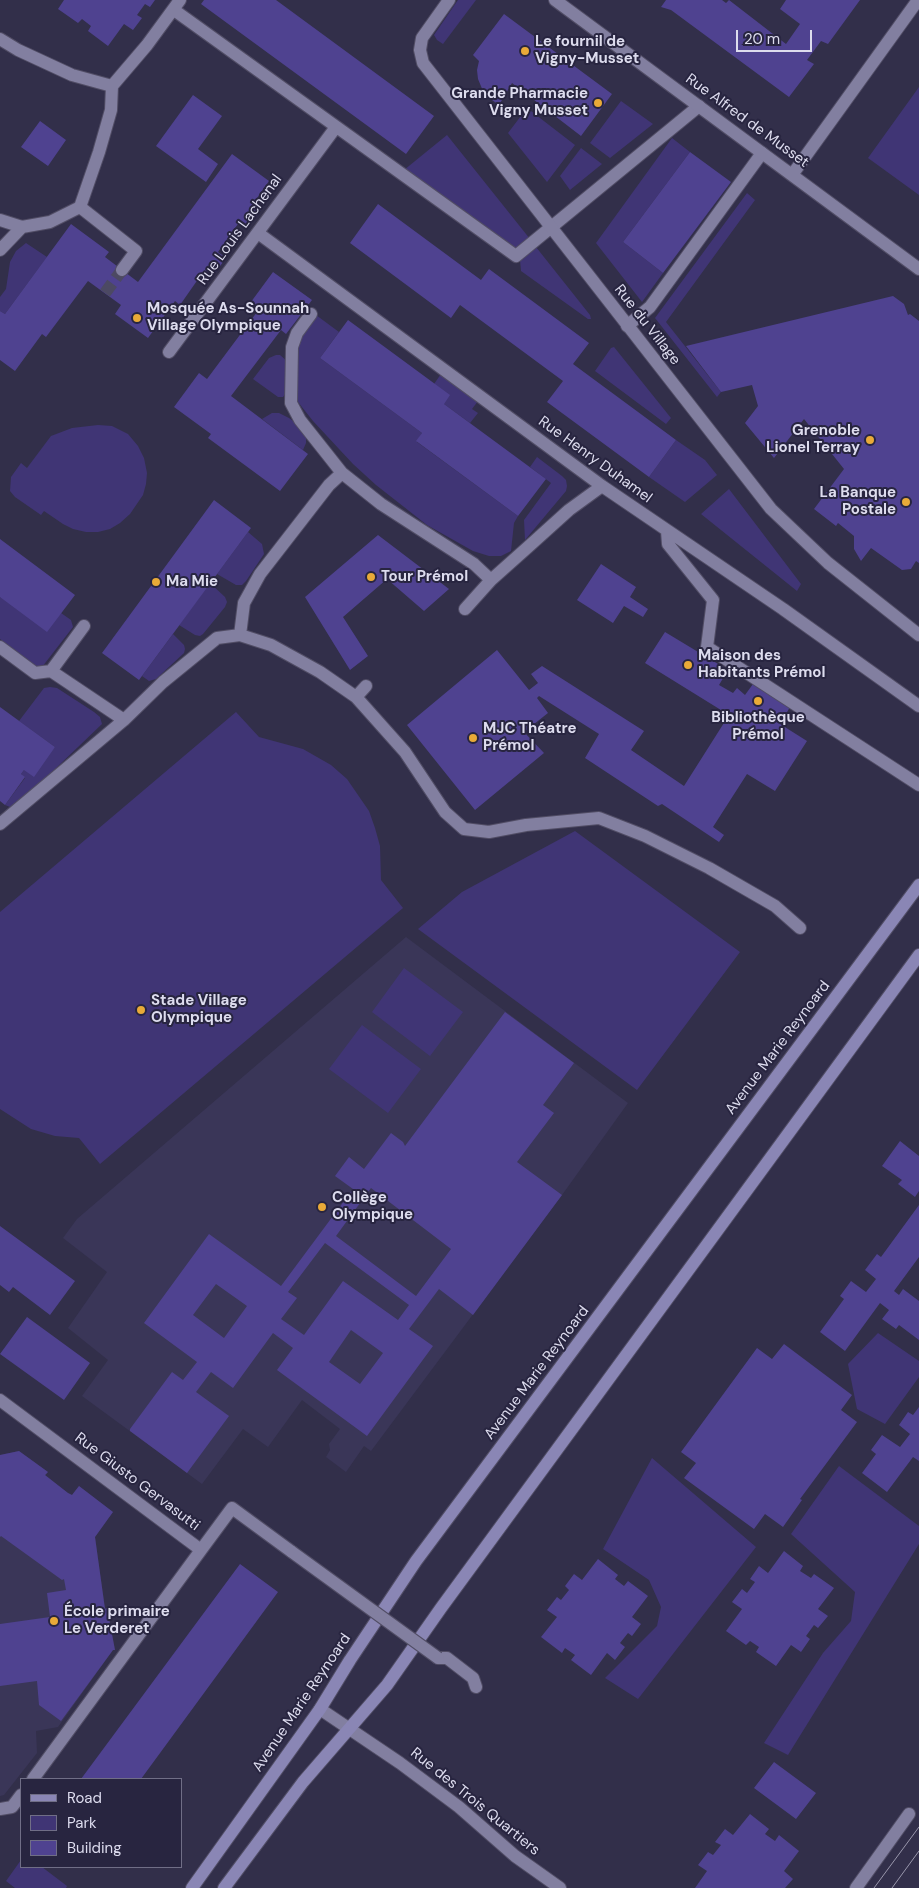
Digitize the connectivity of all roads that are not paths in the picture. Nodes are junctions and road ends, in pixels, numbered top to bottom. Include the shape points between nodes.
1 (449, 0) edge
2 (555, 0) edge
3 (918, 0) edge
4 (177, 5) edge
5 (0, 39) edge
6 (112, 86) junction
7 (700, 106) junction
8 (336, 127) junction
9 (762, 153) junction
10 (792, 175) junction
11 (80, 208) junction
12 (0, 220) edge
13 (22, 227) junction
14 (551, 228) junction
15 (258, 233) junction
16 (0, 250) edge
17 (919, 269) edge
18 (122, 270) tunnel mouth
19 (311, 314) dead end
20 (627, 326) junction
21 (169, 352) dead end
22 (342, 473) junction
23 (602, 486) junction
24 (667, 531) junction
25 (491, 580) junction
26 (465, 609) dead end
27 (84, 626) dead end
28 (915, 632) edge
29 (240, 635) junction
30 (0, 647) edge
31 (51, 671) junction
32 (366, 686) dead end
33 (356, 697) junction
34 (919, 706) edge
35 (124, 720) junction
36 (919, 785) edge
37 (0, 824) edge
38 (919, 885) edge
39 (800, 928) dead end
40 (919, 955) edge
41 (0, 1400) edge
42 (202, 1550) junction
43 (476, 1687) dead end
44 (320, 1709) junction
45 (350, 1729) junction
46 (34, 1778) edge
47 (20, 1796) edge
48 (0, 1809) edge
49 (909, 1814) dead end
50 (192, 1888) edge
51 (224, 1888) edge
52 (560, 1888) edge
53 (856, 1888) edge

1 - 14 street, Rue du Village via 422,38 423,63
2 - 7 street, Rue Alfred de Musset
3 - 10 street
4 - 6 street
4 - 8 street
5 - 6 street via 72,75
6 - 11 street via 111,110
7 - 9 street, Rue Alfred de Musset
7 - 14 street
8 - 14 street via 516,256
8 - 15 street, Rue Louis Lachenal
9 - 10 street, Rue Alfred de Musset
9 - 20 street via 650,307
10 - 17 street, Rue Alfred de Musset
11 - 13 street via 50,222
11 - 18 street via 136,251
12 - 13 street
13 - 16 street
14 - 20 street, Rue du Village
15 - 21 street, Rue Louis Lachenal
15 - 23 street, Rue Henry Duhamel
19 - 22 street via 297,333 292,347 291,403 300,420
20 - 28 street, Rue du Village via 771,509 828,563
22 - 25 street via 381,504 474,564
22 - 29 street via 329,485 260,574 244,603
23 - 24 street, Rue Henry Duhamel
23 - 25 street via 569,510
24 - 34 street, Rue Henry Duhamel
24 - 36 street via 668,544 713,600 707,647
25 - 26 street
27 - 31 street
29 - 33 street via 271,645 320,672
29 - 35 street via 217,638 163,682
30 - 31 street via 35,673
31 - 35 street
32 - 33 street
33 - 39 street via 405,752 445,812 464,829 489,832 599,818 645,836 709,868 775,906
35 - 37 street
38 - 44 main road, Avenue Marie Reynoard via 416,1561
40 - 45 main road via 387,1685
41 - 42 street, Rue Giusto Gervasutti
42 - 43 street, Rue Giusto Gervasutti, bridge via 232,1508 438,1658 447,1658 473,1678
42 - 46 street
44 - 45 street, Rue des Trois Quartiers
44 - 50 main road, Avenue Marie Reynoard
45 - 51 main road via 303,1782
45 - 52 street, Rue des Trois Quartiers via 459,1806 515,1856
47 - 48 street via 12,1807
49 - 53 street

